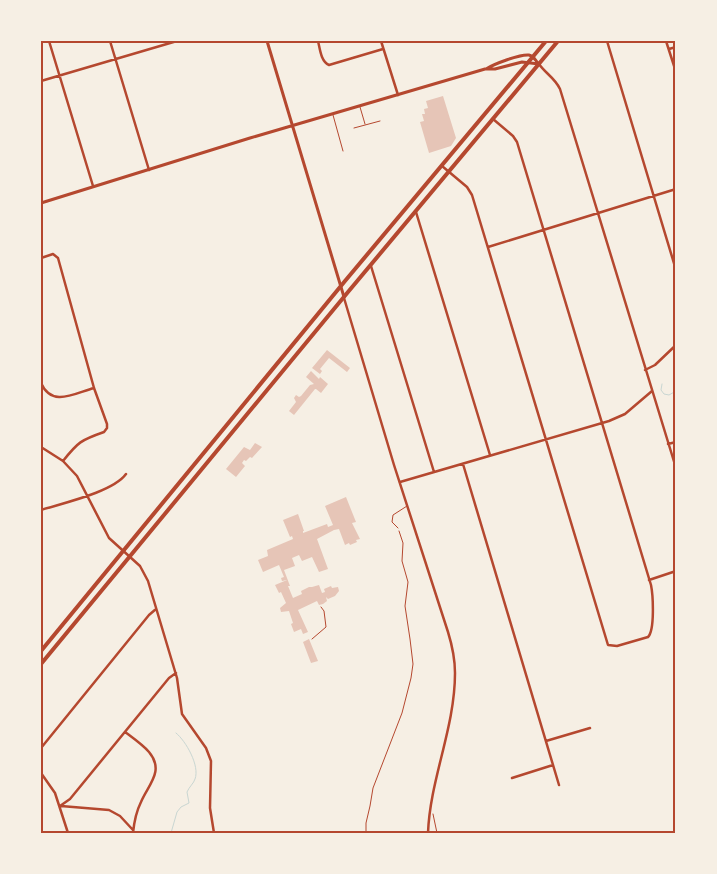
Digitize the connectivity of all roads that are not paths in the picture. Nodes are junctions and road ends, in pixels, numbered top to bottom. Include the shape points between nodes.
1 (49, 41) edge
2 (110, 41) edge
3 (177, 41) edge
4 (268, 41) edge
5 (318, 41) edge
6 (381, 41) edge
7 (546, 41) edge
8 (558, 41) edge
9 (607, 41) edge
10 (666, 41) edge
11 (676, 47) edge
12 (383, 49) junction
13 (669, 49) junction
14 (533, 57) junction
15 (115, 59) junction
16 (528, 63) junction
17 (539, 64) junction
18 (485, 69) junction
19 (676, 72) edge
20 (59, 76) junction
21 (41, 81) edge
22 (398, 95) junction
23 (360, 106) junction
24 (332, 114) junction
25 (493, 119) junction
26 (380, 121) dead end
27 (365, 124) junction
28 (293, 126) junction
29 (354, 128) dead end
30 (343, 151) dead end
31 (442, 166) junction
32 (149, 170) junction
33 (449, 172) junction
34 (93, 186) junction
35 (676, 189) edge
36 (652, 196) junction
37 (41, 203) edge
38 (416, 212) junction
39 (598, 213) junction
40 (543, 230) junction
41 (488, 246) junction
42 (41, 258) edge
43 (371, 266) junction
44 (676, 270) edge
45 (341, 286) junction
46 (344, 298) junction
47 (676, 345) edge
48 (645, 370) junction
49 (41, 383) edge
50 (94, 388) junction
51 (652, 391) junction
52 (601, 423) junction
53 (546, 439) junction
54 (676, 442) edge
55 (668, 444) junction
56 (41, 447) edge
57 (490, 455) junction
58 (63, 461) junction
59 (463, 464) junction
60 (676, 468) edge
61 (434, 472) junction
62 (126, 474) dead end
63 (400, 482) junction
64 (88, 496) junction
65 (408, 505) junction
66 (41, 510) edge
67 (398, 528) road end
68 (124, 551) junction
69 (130, 557) junction
70 (676, 571) edge
71 (649, 580) junction
72 (156, 609) junction
73 (41, 651) edge
74 (41, 664) edge
75 (176, 673) junction
76 (590, 728) dead end
77 (125, 732) junction
78 (546, 740) junction
79 (41, 748) edge
80 (553, 765) junction
81 (41, 773) edge
82 (512, 778) dead end
83 (559, 785) dead end
84 (60, 806) junction
85 (133, 832) edge
86 (68, 833) edge
87 (214, 833) edge
88 (428, 833) edge

1 - 20 street
2 - 15 street
3 - 15 street
4 - 28 main road
5 - 12 street via 323,59 329,65
6 - 12 street
7 - 14 main road
8 - 17 main road
9 - 36 street
10 - 13 street
11 - 13 street
12 - 22 street
13 - 19 street
14 - 16 main road
14 - 17 main road
14 - 18 main road via 527,55 492,64
15 - 20 street
15 - 32 street
16 - 17 main road
16 - 18 main road
16 - 31 main road
17 - 25 main road
17 - 39 street via 560,88
18 - 22 main road
20 - 21 street
20 - 34 street
22 - 23 main road
23 - 24 main road
23 - 27 lane
24 - 28 main road
24 - 30 lane
25 - 33 main road
25 - 40 street via 517,142
26 - 27 lane
27 - 29 lane
28 - 32 main road
28 - 45 main road
31 - 33 street
31 - 45 main road
32 - 34 main road
33 - 38 main road
33 - 41 street via 470,190
34 - 37 main road
35 - 36 street
36 - 39 street
36 - 44 street
38 - 43 main road
38 - 57 street
39 - 40 street
39 - 48 street
40 - 41 street
40 - 52 street
41 - 53 street
42 - 50 street via 54,254 58,258
43 - 46 main road
43 - 61 street
45 - 46 main road
45 - 68 main road
46 - 63 street
46 - 69 main road
47 - 48 street
48 - 51 street
49 - 50 street via 47,393 55,397
50 - 58 street via 107,424 106,430 74,446
51 - 52 street via 624,414
51 - 55 street
52 - 53 street
52 - 71 street
53 - 57 street
53 - 71 street via 610,646 651,634 654,600
54 - 55 street
55 - 60 street
56 - 58 street
57 - 59 street
58 - 64 street via 77,476
59 - 61 street
59 - 78 street
61 - 63 street
62 - 64 street
63 - 65 street
64 - 66 street
64 - 68 street via 109,538
65 - 67 lane via 393,515 392,522
65 - 88 street via 454,659 454,691
68 - 69 street
68 - 73 main road
69 - 72 street via 146,576
69 - 74 main road
70 - 71 street
72 - 75 street
72 - 79 street
75 - 77 street
75 - 87 street via 182,714 211,760 210,808
76 - 78 street
77 - 84 street via 70,799
77 - 85 street via 148,751 156,767 156,775 139,806
78 - 80 street
80 - 82 street
80 - 83 street
81 - 84 street via 52,786
84 - 85 street via 109,810 120,816
84 - 86 street

